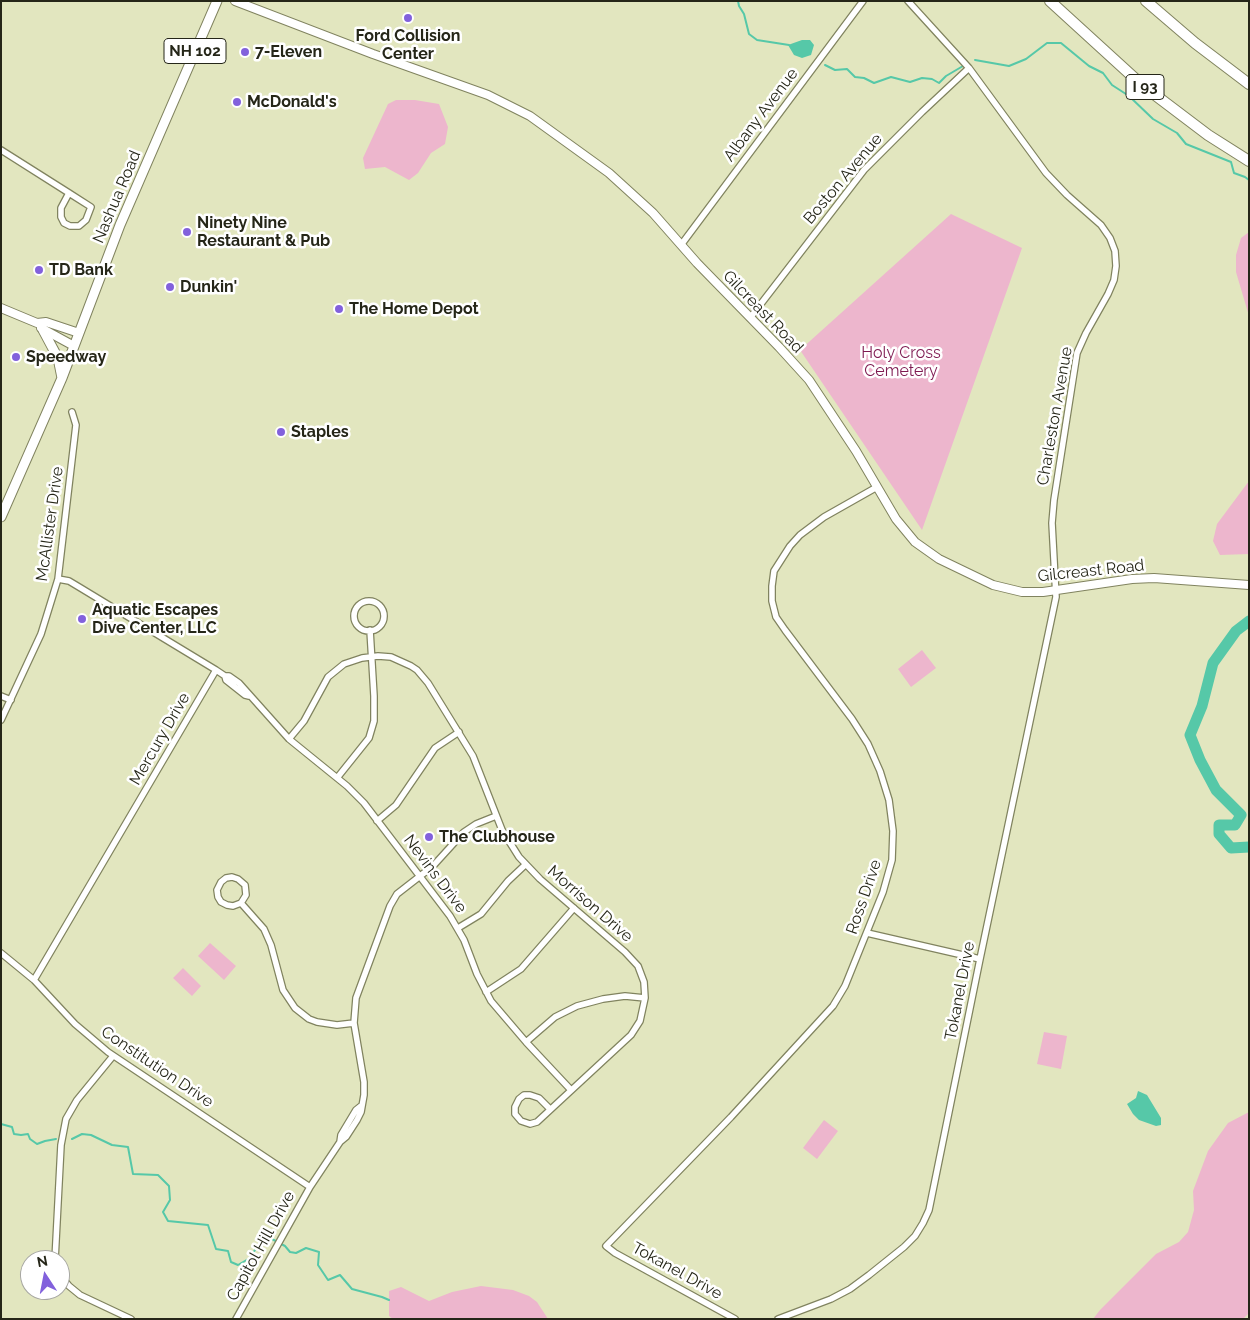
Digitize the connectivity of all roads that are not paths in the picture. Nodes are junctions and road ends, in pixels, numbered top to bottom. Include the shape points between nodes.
1 (217, 1) edge
2 (235, 1) edge
3 (863, 1) edge
4 (908, 1) edge
5 (1050, 1) edge
6 (1146, 1) edge
7 (969, 68) junction
8 (1249, 84) edge
9 (1, 150) edge
10 (1249, 161) edge
11 (69, 193) junction
12 (681, 245) junction
13 (1, 308) edge
14 (750, 318) junction
15 (40, 326) junction
16 (79, 333) junction
17 (74, 346) junction
18 (62, 378) junction
19 (72, 412) dead end
20 (877, 487) junction
21 (1, 517) edge
22 (58, 579) junction
23 (1249, 585) edge
24 (1056, 590) junction
25 (370, 630) junction
26 (371, 656) junction
27 (216, 670) junction
28 (1, 696) edge
29 (11, 700) junction
30 (1, 720) edge
31 (458, 732) junction
32 (289, 739) junction
33 (337, 778) junction
34 (496, 816) junction
35 (377, 821) junction
36 (525, 865) junction
37 (420, 876) junction
38 (242, 903) junction
39 (574, 908) junction
40 (458, 928) junction
41 (867, 933) junction
42 (1, 953) edge
43 (980, 958) junction
44 (34, 980) junction
45 (486, 992) junction
46 (645, 998) junction
47 (354, 1024) junction
48 (526, 1042) junction
49 (113, 1056) junction
50 (571, 1090) junction
51 (550, 1110) junction
52 (310, 1187) junction
53 (606, 1246) joint
54 (56, 1250) edge
55 (70, 1287) edge
56 (131, 1319) edge
57 (236, 1319) edge
58 (735, 1319) edge
59 (778, 1319) edge

1 - 16 main road, Nashua Road / NH 102 via 120,225
2 - 12 street, Gilcreast Road via 480,92 517,109 609,173 648,208
3 - 12 street, Albany Avenue
4 - 7 street, Charleston Avenue
5 - 10 highway, I 93 via 1142,85 1208,135
6 - 8 highway
7 - 14 street, Boston Avenue via 864,170
7 - 24 street, Charleston Avenue via 1046,174 1101,225 1115,251 1114,280 1080,346 1072,381 1054,500 1052,530
9 - 11 street
11 - 11 street via 60,208 61,217 64,223 79,226 86,220 91,207
12 - 14 street, Gilcreast Road
13 - 15 street
14 - 20 street, Gilcreast Road via 818,392
15 - 16 street via 46,322
15 - 17 street
15 - 18 main road via 58,358
16 - 17 main road, Nashua Road / NH 102
17 - 18 main road, Nashua Road / NH 102
18 - 21 main road, Nashua Road / NH 102
19 - 22 street, McAllister Drive via 76,425
20 - 24 street, Gilcreast Road via 904,531 939,560 1008,589
20 - 41 street, Ross Drive via 824,517 800,535 781,558 774,571 772,586 776,616 852,719 868,744 886,786 892,816 892,860
22 - 27 street via 79,587
22 - 29 street, McAllister Drive via 41,634
23 - 24 street, Gilcreast Road via 1147,578
24 - 43 street, Tokanel Drive
25 - 25 street via 380,624 384,616 378,605 367,601 357,607 354,618 364,630
25 - 26 street
26 - 31 street, Morrison Drive via 391,657 417,670
26 - 32 street, Morrison Drive via 351,660 337,669 325,682 304,721
26 - 33 street via 374,721 369,738
27 - 32 street, Nevins Drive via 239,683
27 - 44 street, Mercury Drive
28 - 29 street
29 - 30 street, McAllister Drive
31 - 34 street, Morrison Drive via 473,756
31 - 35 street via 435,748 396,805
32 - 33 street, Nevins Drive
33 - 35 street, Nevins Drive via 356,794
34 - 36 street, Morrison Drive via 507,840
34 - 37 street, Capitol Hill Drive via 470,828
35 - 37 street, Nevins Drive
36 - 39 street, Morrison Drive
36 - 40 street via 481,914
37 - 40 street, Nevins Drive
37 - 47 street, Capitol Hill Drive via 397,894 390,906 357,992
38 - 38 street via 227,906 221,902 217,890 221,882 229,877 241,880 246,892
38 - 47 street via 268,936 280,983 290,1003 317,1022
39 - 45 street via 521,969
39 - 46 street, Morrison Drive via 632,958 642,974
40 - 45 street, Nevins Drive
41 - 43 street
41 - 53 street, Ross Drive via 841,993 828,1012 732,1117
42 - 44 street, Constitution Drive
43 - 59 street, Tokanel Drive via 933,1195 923,1224 904,1247 850,1288
44 - 49 street, Constitution Drive via 75,1024
45 - 48 street, Nevins Drive
46 - 48 street via 625,996 572,1008
46 - 50 street, Morrison Drive via 640,1021 631,1036
47 - 52 street, Capitol Hill Drive via 364,1082 361,1112
48 - 50 street, Nevins Drive
49 - 52 street, Constitution Drive
49 - 54 street via 77,1100 66,1119 61,1145
50 - 51 street, Morrison Drive
51 - 51 street, Morrison Drive via 539,1098 530,1095 519,1099 515,1114 527,1124 537,1122
52 - 57 street, Capitol Hill Drive
53 - 58 street, Tokanel Drive
55 - 56 street via 80,1295

